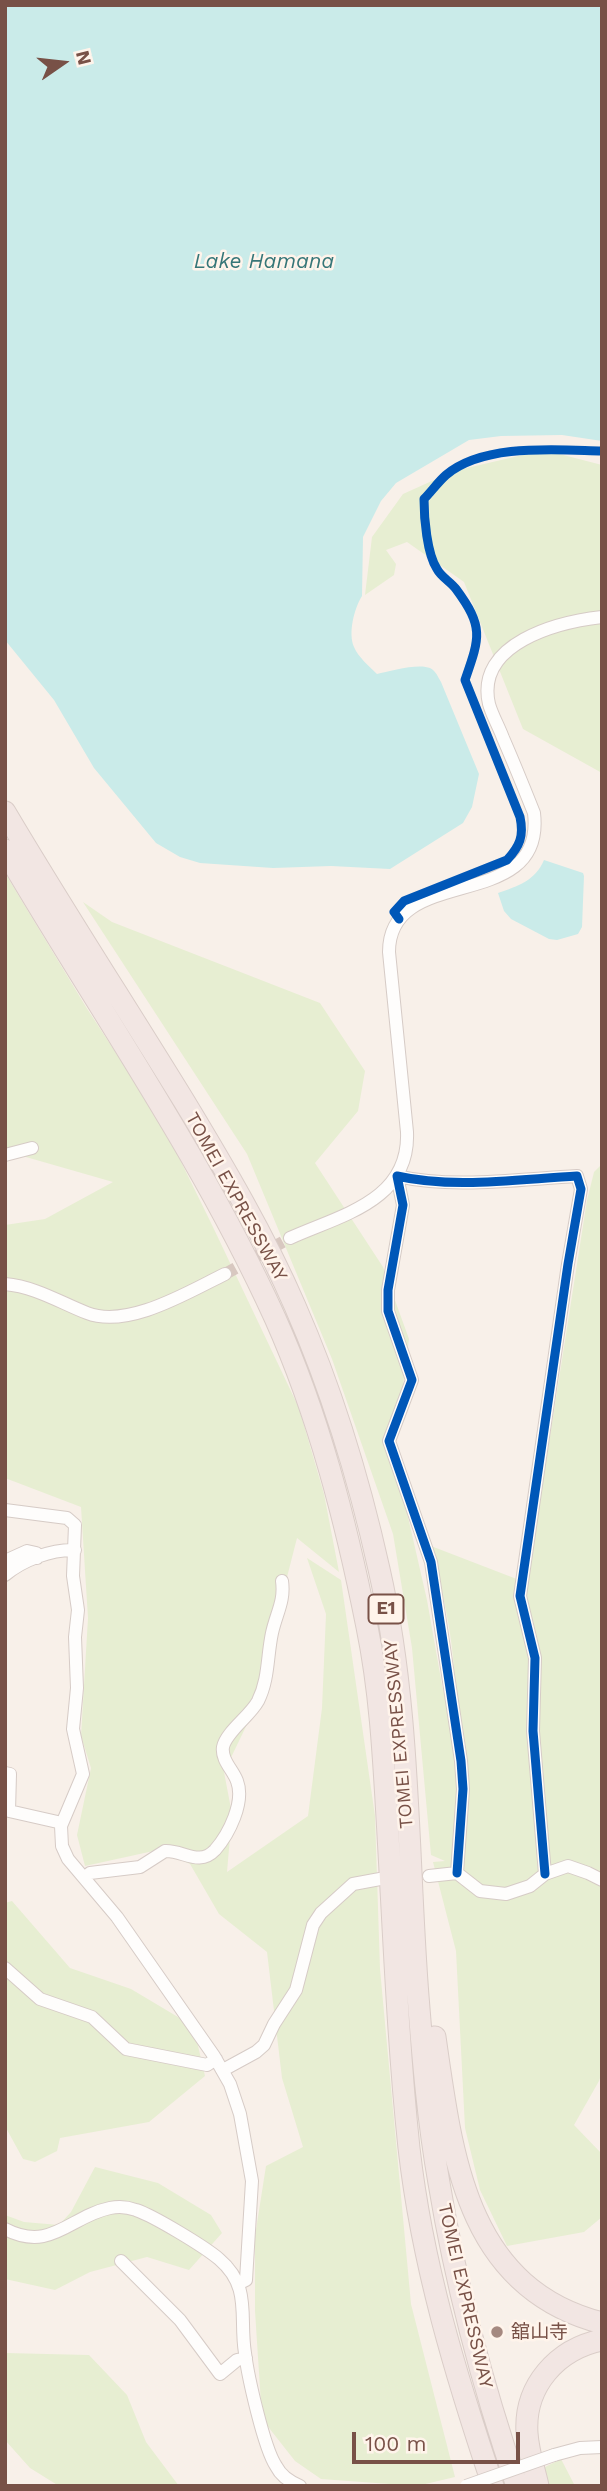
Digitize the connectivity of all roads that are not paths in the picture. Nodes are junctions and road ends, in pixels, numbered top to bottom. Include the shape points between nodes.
1 (602, 617) edge
2 (5, 812) edge
3 (5, 850) edge
4 (32, 1148) dead end
5 (5, 1155) edge
6 (397, 1176) junction
7 (289, 1238) tunnel mouth
8 (225, 1274) tunnel mouth
9 (5, 1284) edge
10 (5, 1510) edge
11 (75, 1550) junction
12 (37, 1558) junction
13 (5, 1561) edge
14 (5, 1575) edge
15 (282, 1581) dead end
16 (5, 1773) edge
17 (62, 1823) junction
18 (410, 1865) junction
19 (457, 1873) junction
20 (545, 1874) junction
21 (429, 1876) dead end
22 (84, 1878) junction
23 (380, 1880) dead end
24 (602, 1881) edge
25 (5, 1968) edge
26 (219, 2064) junction
27 (5, 2229) edge
28 (121, 2261) dead end
29 (237, 2284) junction
30 (602, 2323) edge
31 (602, 2340) edge
32 (246, 2358) junction
33 (602, 2447) edge
34 (300, 2486) edge
35 (466, 2486) edge
36 (493, 2486) edge
37 (517, 2486) edge
38 (538, 2486) edge

1 - 6 street via 547,629 519,642 500,657 491,674 489,703 534,813 536,830 527,856 506,873 414,906 393,929 389,952 407,1141
2 - 18 highway, TOMEI EXPRESSWAY / E1 via 214,1150 294,1304 329,1391 380,1571 393,1646
3 - 36 highway, TOMEI EXPRESSWAY / E1 via 219,1205 277,1323 328,1463 366,1620 378,1704 402,2078 420,2220 447,2340
4 - 5 street
6 - 7 street via 368,1203
6 - 19 street via 403,1206 388,1311 412,1380 389,1441 431,1562 461,1761
6 - 20 street via 455,1182 577,1177 581,1189 520,1596 535,1658 534,1731
8 - 9 street via 141,1312 119,1317 97,1316 42,1292
10 - 11 street via 70,1519 76,1529
11 - 12 street
11 - 17 street via 78,1610 73,1729 83,1774
12 - 13 street via 36,1553 27,1551
12 - 14 street
15 - 22 street via 282,1602 262,1692 224,1744 224,1756 240,1796 237,1812 216,1849 199,1858 165,1851 140,1867 90,1873
16 - 17 street via 10,1774 9,1811
17 - 22 street via 62,1846
18 - 30 highway via 448,2125 471,2209 497,2254 520,2279 561,2308
18 - 37 highway, TOMEI EXPRESSWAY / E1 via 438,2181 478,2360
19 - 20 street via 480,1891 506,1894 530,1886
19 - 21 street
20 - 24 street via 569,1866
22 - 26 street via 117,1917
23 - 26 street via 353,1884 317,1919 299,1981 264,2045
25 - 26 street via 40,1999 92,2017 126,2049
26 - 29 street via 240,2114 252,2181 246,2280
27 - 29 street via 42,2237 102,2210 135,2210 218,2258
28 - 32 street via 180,2320 220,2374
29 - 32 street via 244,2308
31 - 38 highway via 560,2358 543,2375 532,2396 527,2432
32 - 34 street via 271,2458 284,2476
33 - 35 street, bridge via 554,2455

